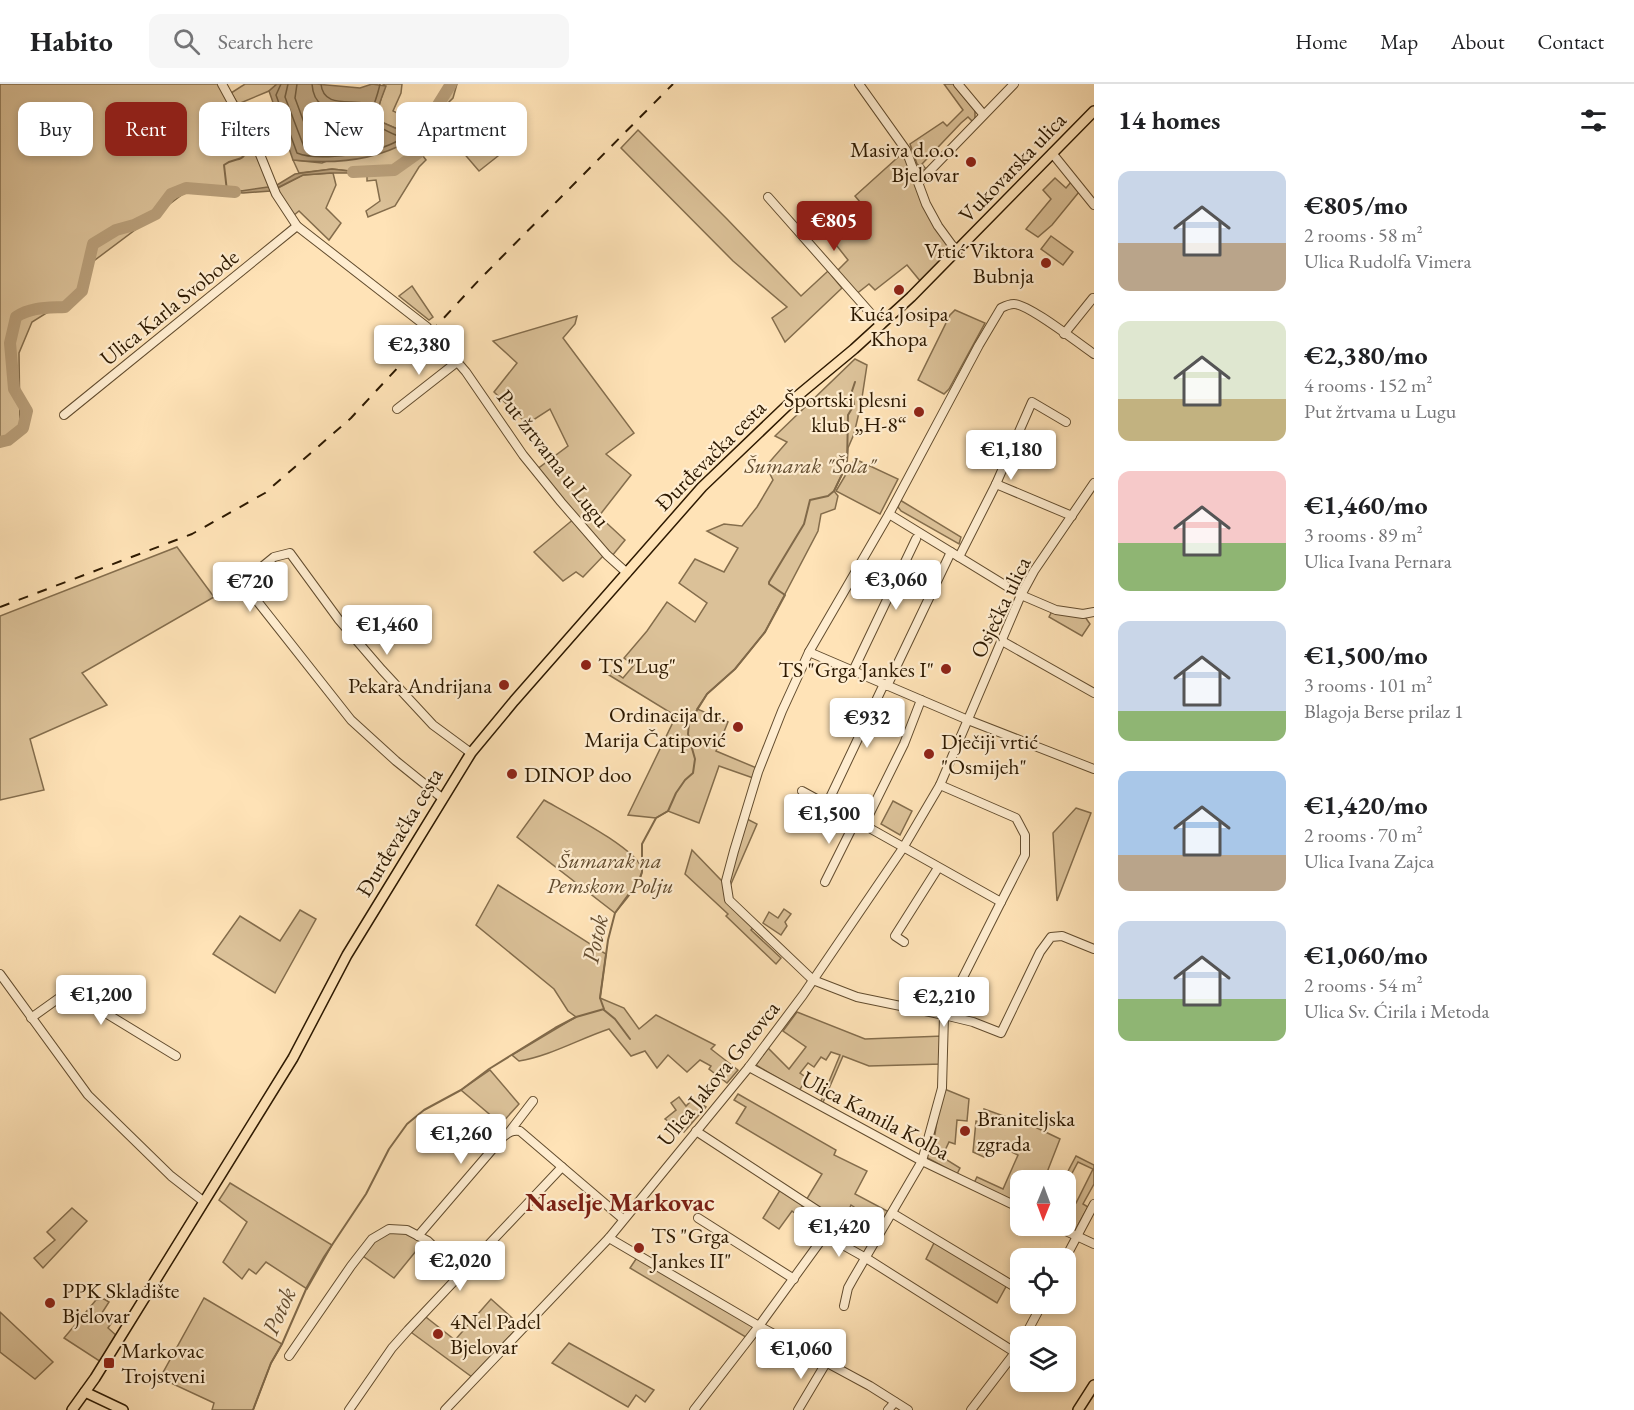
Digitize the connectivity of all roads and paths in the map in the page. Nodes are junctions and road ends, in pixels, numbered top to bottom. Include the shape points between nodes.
1 (222, 84) edge
2 (859, 84) edge
3 (958, 84) edge
4 (1014, 84) edge
5 (1094, 111) edge
6 (983, 114) junction
7 (1052, 153) junction
8 (919, 182) junction
9 (768, 196) dead end
10 (1094, 204) edge
11 (297, 226) junction
12 (957, 252) junction
13 (1093, 298) edge
14 (881, 325) junction
15 (1064, 334) junction
16 (854, 349) joint
17 (1094, 354) edge
18 (457, 362) junction
19 (398, 410) dead end
20 (64, 415) dead end
21 (1066, 422) dead end
22 (1094, 483) edge
23 (996, 484) junction
24 (889, 514) junction
25 (1072, 516) junction
26 (916, 539) dead end
27 (951, 552) junction
28 (959, 556) junction
29 (627, 573) junction
30 (1021, 595) junction
31 (1094, 612) edge
32 (1002, 641) junction
33 (810, 652) junction
34 (853, 671) junction
35 (886, 685) junction
36 (1094, 693) edge
37 (921, 700) junction
38 (968, 720) junction
39 (471, 753) junction
40 (1094, 769) edge
41 (940, 785) junction
42 (802, 791) dead end
43 (442, 798) junction
44 (827, 804) junction
45 (856, 820) junction
46 (864, 825) junction
47 (903, 848) junction
48 (938, 868) junction
49 (825, 882) dead end
50 (1001, 902) junction
51 (904, 942) dead end
52 (1094, 950) edge
53 (0, 974) edge
54 (813, 980) junction
55 (944, 1015) junction
56 (31, 1018) junction
57 (176, 1056) dead end
58 (749, 1067) junction
59 (533, 1101) dead end
60 (510, 1131) junction
61 (696, 1131) junction
62 (922, 1161) junction
63 (561, 1167) junction
64 (203, 1201) junction
65 (1010, 1203) edge
66 (1094, 1204) edge
67 (892, 1213) junction
68 (698, 1218) dead end
69 (623, 1219) junction
70 (825, 1235) junction
71 (418, 1236) junction
72 (1077, 1236) junction
73 (609, 1238) junction
74 (1094, 1244) edge
75 (1071, 1248) edge
76 (866, 1258) junction
77 (461, 1273) junction
78 (794, 1279) junction
79 (1010, 1284) edge
80 (844, 1306) dead end
81 (759, 1326) junction
82 (1010, 1344) edge
83 (289, 1356) dead end
84 (1010, 1359) edge
85 (826, 1363) junction
86 (1094, 1385) edge
87 (85, 1392) junction
88 (895, 1402) junction
89 (72, 1410) edge
90 (123, 1410) edge
91 (349, 1410) edge
92 (445, 1410) edge
93 (694, 1410) edge
94 (798, 1410) edge
95 (888, 1410) edge
96 (908, 1410) edge
97 (971, 1410) edge
98 (1078, 1410) edge

1 - 11 street, Put žrtvama u Lugu via 259,152 276,194
2 - 8 street via 906,150
3 - 6 street
4 - 6 street
5 - 7 main road, Vukovarska ulica
6 - 8 street
7 - 10 street
7 - 12 main road, Vukovarska ulica
8 - 12 street via 934,219
9 - 14 street
11 - 18 street, Put žrtvama u Lugu via 427,327
11 - 20 street, Ulica Karla Svobode
12 - 14 main road, Vukovarska ulica
13 - 15 street
14 - 16 main road, Vukovarska ulica
15 - 17 street
15 - 24 street via 1016,304 1001,308
16 - 29 main road, Đurđevačka cesta via 733,457
18 - 19 street
18 - 29 street, Put žrtvama u Lugu via 523,455 607,555
21 - 23 street via 1032,402
22 - 25 street, Osječka ulica
23 - 25 street
23 - 28 street
24 - 27 street
24 - 33 street
25 - 30 street, Osječka ulica
26 - 34 street
27 - 28 street
27 - 35 street
28 - 30 street
29 - 39 main road, Đurđevačka cesta
30 - 31 street via 1056,610
30 - 32 street, Osječka ulica
32 - 36 street
32 - 38 street, Osječka ulica
33 - 34 street
33 - 54 street via 758,772 726,881 729,900
34 - 35 street
35 - 37 street
35 - 44 street
37 - 38 street
37 - 46 street
38 - 40 street
38 - 41 street, Ulica Jakova Gotovca
39 - 43 main road, Đurđevačka cesta
39 - 43 street via 433,724 382,669 339,620 290,553 274,556 247,579 250,592 351,720
41 - 47 street, Ulica Jakova Gotovca
41 - 50 street via 1016,818 1025,835 1025,855
42 - 44 street
43 - 64 main road, Đurđevačka cesta via 346,955 293,1058
44 - 45 street
45 - 46 street
45 - 49 street
46 - 47 street
47 - 48 street
47 - 54 street, Ulica Jakova Gotovca
48 - 50 street
48 - 51 street via 895,936
50 - 55 street
52 - 55 street via 1062,936 1052,937 1040,952 1001,1033
53 - 56 street
54 - 55 street via 857,997
54 - 58 street, Ulica Jakova Gotovca
55 - 62 street via 942,1088
56 - 57 street via 73,988 94,1006
56 - 64 street via 88,1095
58 - 61 street, Ulica Jakova Gotovca
58 - 62 street, Ulica Kamila Kolba
59 - 60 street
60 - 63 street via 520,1131
60 - 71 street
61 - 69 street, Ulica Jakova Gotovca
61 - 70 street via 829,1218 832,1221
62 - 65 street, Ulica Kamila Kolba
62 - 67 street
63 - 69 street
63 - 77 street
64 - 87 main road, Đurđevačka cesta
66 - 72 street
67 - 76 street
67 - 79 street
68 - 78 street
69 - 73 street, Ulica Jakova Gotovca
70 - 76 street
70 - 78 street
71 - 77 street
71 - 83 street via 407,1230 389,1229 372,1239
72 - 74 street
72 - 75 street
73 - 81 street
73 - 92 street, Ulica Jakova Gotovca
76 - 80 street via 848,1288
76 - 82 street
77 - 91 street via 392,1348
78 - 81 street
81 - 85 street
81 - 93 street
84 - 97 street
85 - 88 street
85 - 94 street
86 - 98 main road
87 - 89 main road, Đurđevačka cesta
87 - 90 main road
88 - 95 street
88 - 96 street

